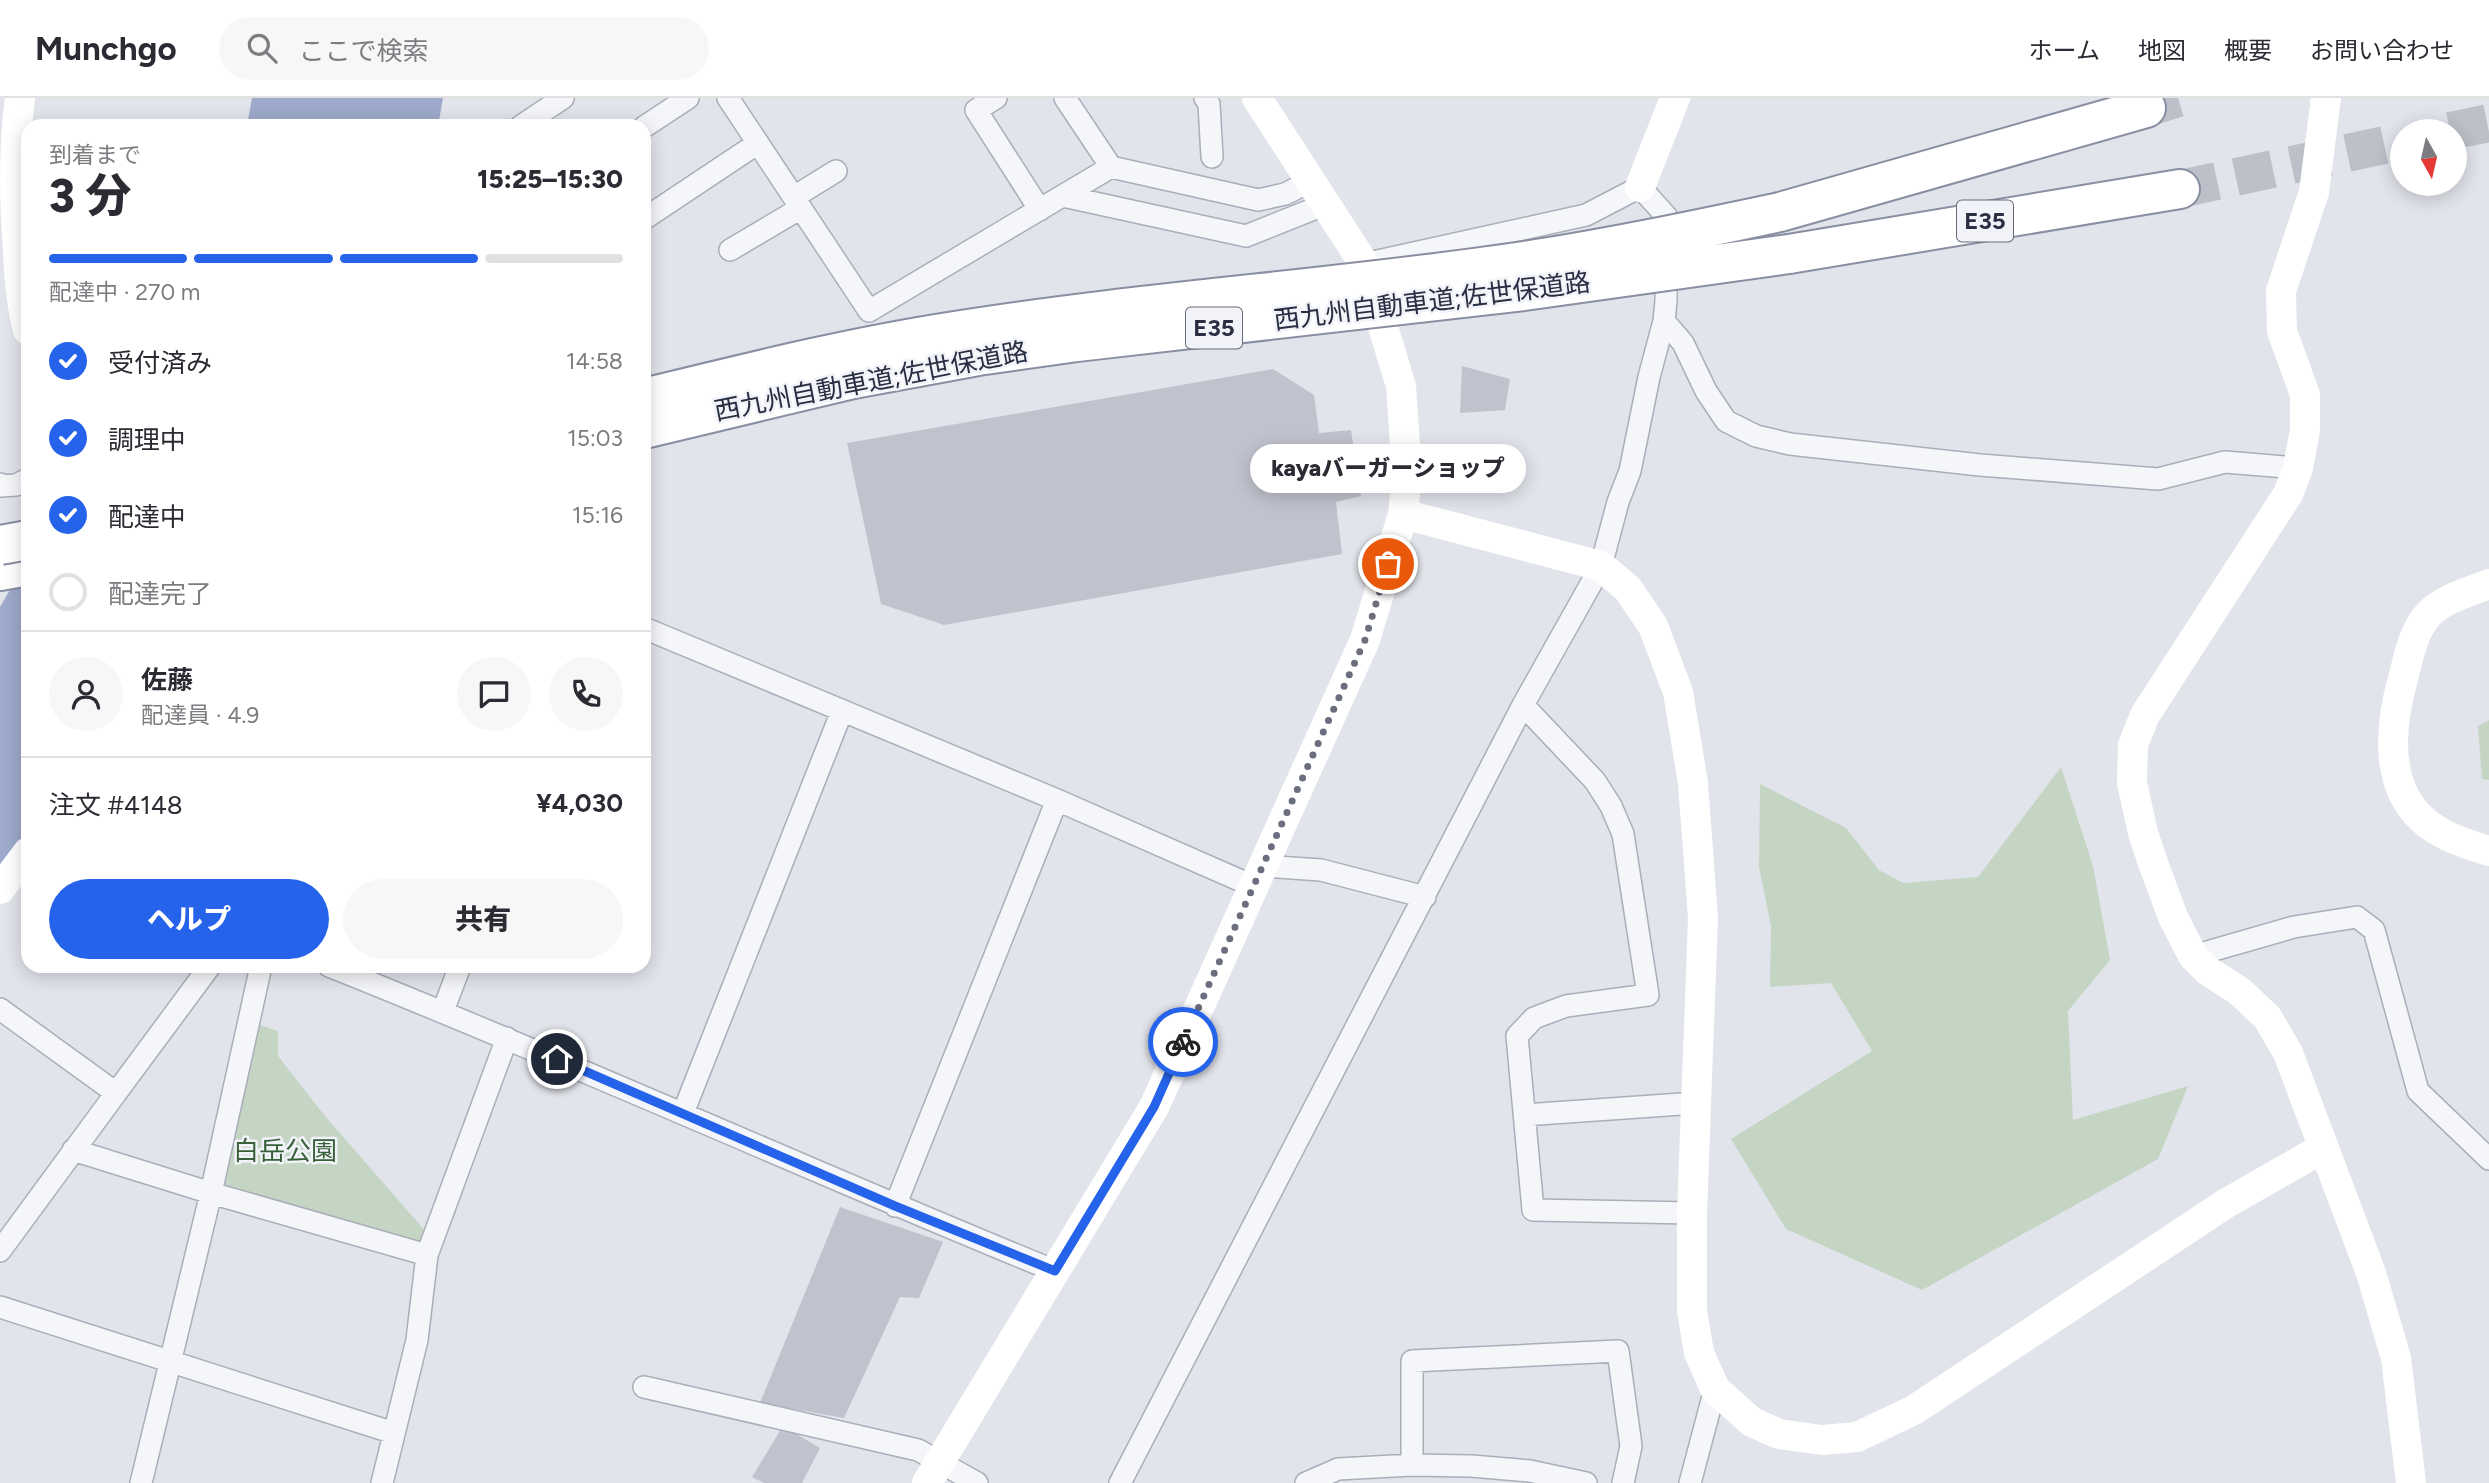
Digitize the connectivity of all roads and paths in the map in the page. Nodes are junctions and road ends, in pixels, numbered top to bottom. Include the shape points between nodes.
1 (20, 98) edge
2 (563, 98) edge
3 (688, 98) edge
4 (728, 98) edge
5 (996, 98) edge
6 (1065, 98) edge
7 (1205, 98) edge
8 (1257, 98) edge
9 (1675, 98) edge
10 (2326, 98) edge
11 (2146, 107) tunnel mouth
12 (532, 119) edge
13 (651, 122) edge
14 (758, 143) junction
15 (1212, 157) dead end
16 (1111, 167) junction
17 (836, 171) dead end
18 (7, 185) edge
19 (1640, 187) junction
20 (2180, 189) tunnel mouth
21 (1318, 193) junction
22 (1063, 196) junction
23 (797, 202) junction
24 (1040, 209) junction
25 (651, 214) edge
26 (730, 250) dead end
27 (1364, 264) junction
28 (21, 295) edge
29 (1664, 321) junction
30 (651, 396) edge
31 (651, 413) edge
32 (651, 427) edge
33 (2298, 468) junction
34 (21, 482) edge
35 (0, 484) edge
36 (1403, 513) junction
37 (21, 544) edge
38 (21, 551) edge
39 (1601, 566) junction
40 (9, 570) edge
41 (2489, 584) edge
42 (651, 631) edge
43 (1523, 705) junction
44 (842, 711) junction
45 (1057, 800) junction
46 (2489, 851) edge
47 (21, 861) edge
48 (1259, 876) junction
49 (0, 889) edge
50 (1425, 897) junction
51 (2193, 956) junction
52 (205, 973) edge
53 (259, 973) edge
54 (347, 973) edge
55 (457, 973) edge
56 (0, 1009) edge
57 (443, 1011) junction
58 (507, 1038) junction
59 (116, 1093) junction
60 (1696, 1103) junction
61 (682, 1113) junction
62 (1524, 1115) junction
63 (2323, 1148) junction
64 (73, 1150) junction
65 (2489, 1159) edge
66 (211, 1193) junction
67 (895, 1206) junction
68 (1692, 1213) junction
69 (0, 1251) edge
70 (427, 1255) junction
71 (1055, 1271) junction
72 (0, 1307) edge
73 (169, 1360) junction
74 (644, 1387) dead end
75 (1715, 1389) junction
76 (394, 1433) junction
77 (1412, 1465) junction
78 (934, 1473) edge
79 (1579, 1482) edge
80 (141, 1483) edge
81 (382, 1483) edge
82 (977, 1483) edge
83 (1120, 1483) edge
84 (1306, 1483) edge
85 (1623, 1483) edge
86 (1690, 1483) edge
87 (2412, 1483) edge

1 - 18 street
2 - 12 street
3 - 13 street
4 - 14 street
5 - 24 street via 976,110
6 - 16 street
7 - 15 street
8 - 21 street
9 - 19 street
10 - 33 street via 2314,192 2281,291 2283,331 2305,395
11 - 30 highway, 西九州自動車道;佐世保道路 / E35, bridge via 1780,212 1692,231 1524,261 952,331
14 - 23 street
14 - 25 street
16 - 21 street via 1258,200
16 - 22 street
17 - 23 street
18 - 28 street
19 - 27 street via 1586,215
19 - 29 street via 1667,217
20 - 32 highway, 西九州自動車道;佐世保道路 / E35, bridge via 1789,254 978,356 853,379
21 - 22 street via 1246,236
21 - 27 street
22 - 24 street
23 - 24 street via 869,311
23 - 26 street
27 - 31 street via 1016,333
27 - 36 street via 1401,386 1407,474
29 - 33 street via 1683,343 1726,421 1767,439 1980,465 2158,479 2225,463
29 - 39 street via 1630,471
33 - 51 street via 2288,494 2145,715 2133,745 2132,783 2143,833 2173,917
34 - 35 street
36 - 39 street
36 - 48 street via 1365,640
37 - 40 street
38 - 40 highway, bridge
39 - 43 street
39 - 60 street via 1628,589 1653,626 1678,692 1693,783 1703,918
41 - 46 street via 2428,614 2406,666 2392,740 2398,781 2409,805 2423,821 2459,842
42 - 44 street
43 - 50 street
43 - 62 street via 1595,781 1611,806 1623,834 1648,995 1566,1006 1534,1017 1517,1036
44 - 45 street
44 - 61 street
45 - 48 street
45 - 67 street
47 - 49 street
48 - 50 street via 1321,870
48 - 71 street via 1154,1107
50 - 83 street
51 - 63 street via 2267,1017 2288,1053
51 - 65 street via 2294,927 2357,917 2374,930 2418,1091
52 - 59 street
53 - 66 street
54 - 57 street
55 - 57 street
56 - 59 street
57 - 58 street
58 - 61 street
58 - 70 street
59 - 64 street
60 - 62 street
60 - 68 street
61 - 67 street
62 - 68 street via 1533,1210
63 - 75 street via 2225,1204 1914,1410 1857,1437 1822,1440 1779,1434 1752,1422
63 - 87 street via 2371,1273 2396,1358
64 - 66 street
64 - 69 street
66 - 70 street
66 - 73 street
67 - 71 street
68 - 75 street via 1692,1311 1699,1353
70 - 76 street via 417,1340
71 - 78 street
72 - 73 street
73 - 76 street
73 - 80 street
74 - 78 street via 918,1450
75 - 86 street
76 - 81 street
77 - 79 street via 1530,1471
77 - 84 street via 1338,1468
77 - 85 street via 1412,1361 1618,1351 1631,1446
78 - 82 street

